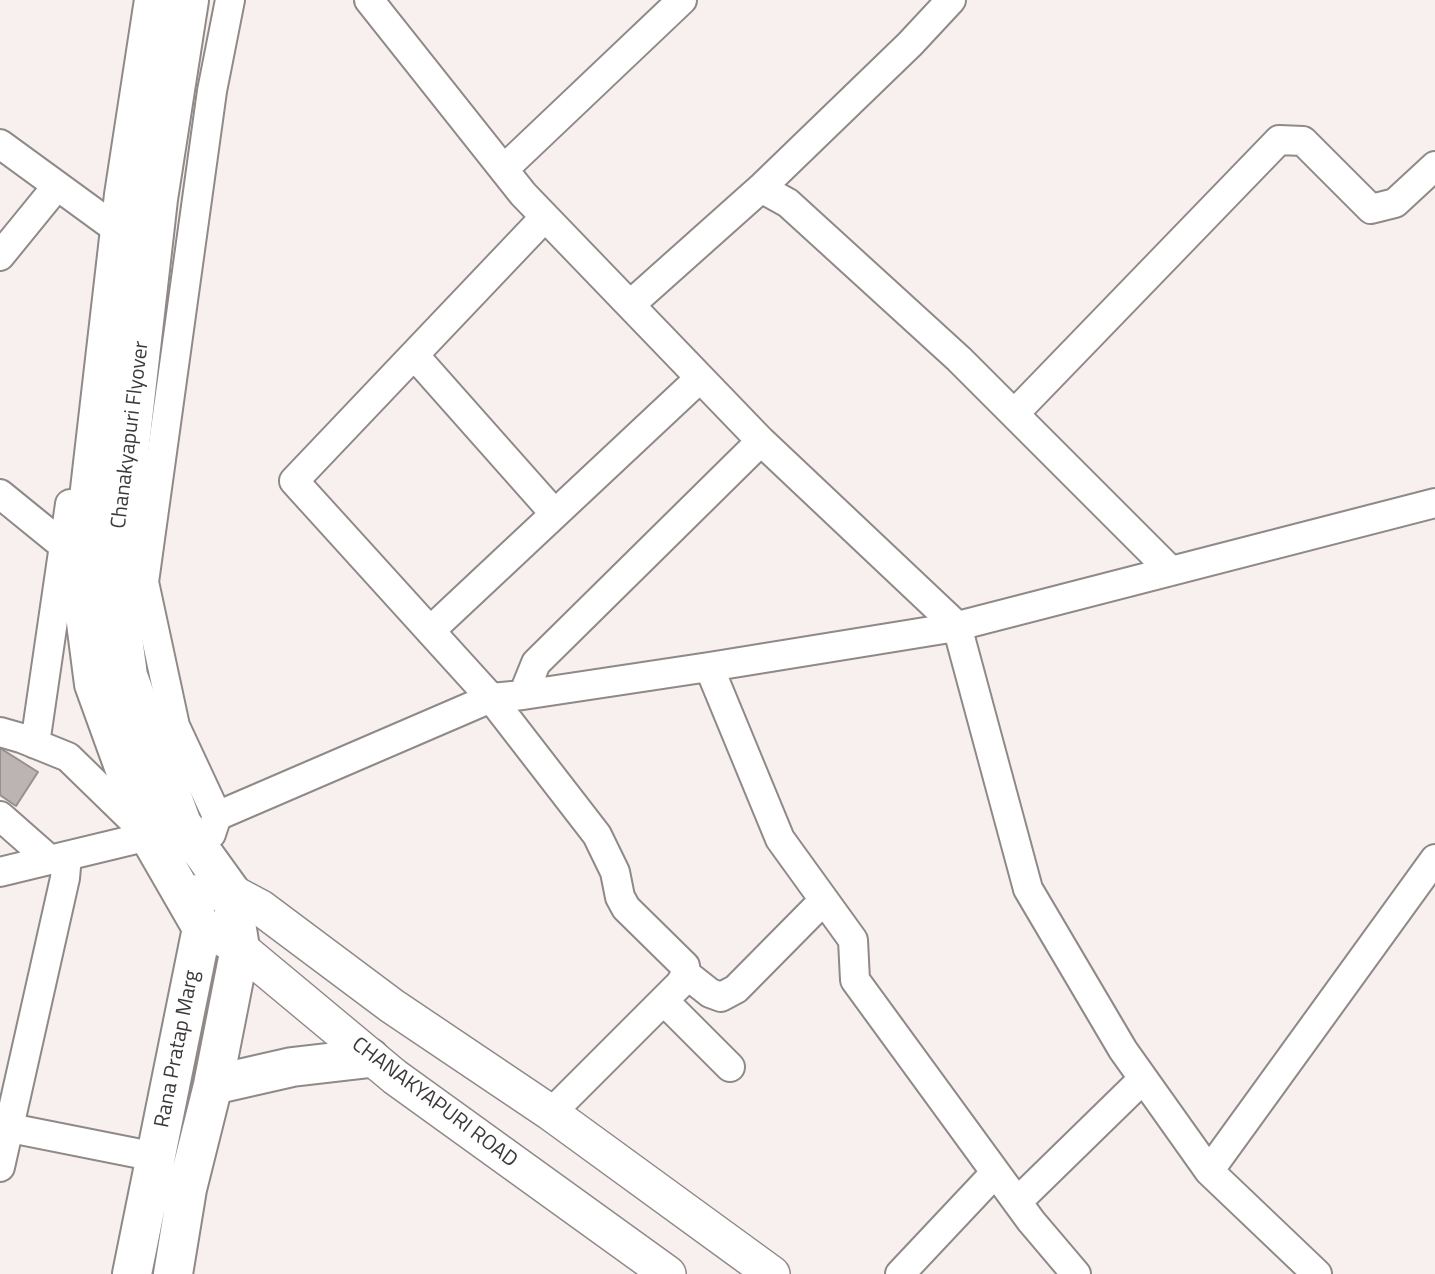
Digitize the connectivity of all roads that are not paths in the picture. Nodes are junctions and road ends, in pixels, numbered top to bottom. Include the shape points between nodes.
1 (138, 0) edge
2 (154, 0) edge
3 (189, 0) edge
4 (230, 0) edge
5 (369, 0) edge
6 (682, 0) edge
7 (951, 0) edge
8 (0, 144) edge
9 (1435, 166) edge
10 (504, 169) junction
11 (57, 186) junction
12 (761, 188) junction
13 (545, 217) junction
14 (107, 222) junction
15 (0, 256) edge
16 (631, 304) junction
17 (414, 355) junction
18 (700, 378) junction
19 (1014, 414) junction
20 (761, 441) junction
21 (0, 494) edge
22 (1435, 503) edge
23 (555, 514) junction
24 (64, 546) junction
25 (1171, 571) junction
26 (957, 626) junction
27 (430, 631) junction
28 (709, 667) junction
29 (523, 695) junction
30 (491, 698) junction
31 (0, 732) edge
32 (35, 744) junction
33 (0, 816) edge
34 (183, 825) junction
35 (204, 855) joint
36 (58, 858) junction
37 (1435, 859) edge
38 (0, 872) edge
39 (231, 892) junction
40 (182, 893) junction
41 (824, 900) junction
42 (202, 928) junction
43 (240, 948) junction
44 (686, 974) junction
45 (664, 1001) junction
46 (370, 1058) junction
47 (730, 1067) dead end
48 (1143, 1079) junction
49 (213, 1086) junction
50 (551, 1113) junction
51 (5, 1127) edge
52 (156, 1157) junction
53 (0, 1167) edge
54 (1209, 1171) junction
55 (995, 1172) junction
56 (1017, 1202) junction
57 (132, 1274) edge
58 (173, 1274) edge
59 (668, 1274) edge
60 (772, 1274) edge
61 (900, 1274) edge
62 (1076, 1274) edge
63 (1317, 1274) edge

1 - 14 street
2 - 34 main road, Chanakyapuri Flyover via 124,195 80,576 94,684 126,773
3 - 34 main road, Chanakyapuri Flyover via 158,199 115,576 128,676
4 - 34 street via 212,91 144,582 175,726
5 - 10 street
6 - 10 street
7 - 12 street
8 - 11 street
9 - 19 street via 1395,203 1371,209 1303,141 1279,140
10 - 13 street
11 - 14 street
11 - 15 street
12 - 16 street
12 - 19 street via 788,202
13 - 16 street
13 - 17 street
14 - 24 street
16 - 18 street
17 - 23 street
17 - 27 street via 294,481
18 - 20 street
18 - 23 street
19 - 25 street
20 - 26 street
20 - 29 street via 536,663
21 - 24 street
22 - 25 street
23 - 27 street
24 - 32 street
25 - 26 street
26 - 28 street
26 - 48 street via 1028,889
27 - 30 street
28 - 29 street
28 - 41 street via 779,839
29 - 30 street
30 - 34 street
30 - 44 street via 597,835 626,908 685,966
31 - 32 street
32 - 34 street via 68,757
33 - 36 street
34 - 35 main road, Chanakyapuri Flyover
34 - 36 street
34 - 40 main road
35 - 39 main road, Rana Pratap Marg
36 - 38 street
36 - 51 street via 65,878
37 - 54 street
39 - 40 street
39 - 43 main road, Rana Pratap Marg
39 - 50 street via 261,908 392,1006
40 - 42 main road
41 - 44 street via 736,989 721,997
41 - 55 street via 853,940 855,980
42 - 43 street, CHANAKYAPURI ROAD
42 - 52 main road, Rana Pratap Marg
43 - 46 street, CHANAKYAPURI ROAD
43 - 49 main road, Rana Pratap Marg
44 - 45 street
45 - 47 street
45 - 50 street
46 - 49 main road via 292,1068
46 - 59 street, CHANAKYAPURI ROAD
48 - 54 street
48 - 56 street
49 - 58 main road, Rana Pratap Marg via 187,1189
50 - 60 street
51 - 52 street
51 - 53 street
52 - 57 main road, Rana Pratap Marg
54 - 63 street
55 - 56 street
55 - 61 street
56 - 62 street

